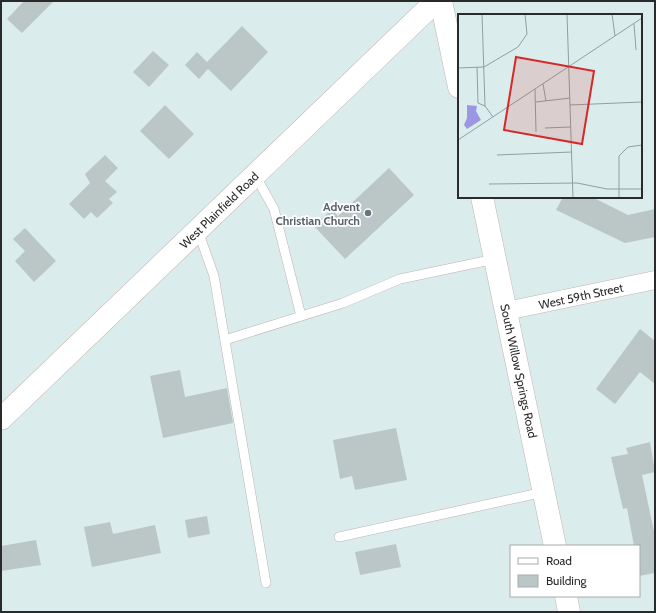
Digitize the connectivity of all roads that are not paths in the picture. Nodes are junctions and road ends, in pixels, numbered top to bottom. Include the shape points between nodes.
1 (436, 1) edge
2 (441, 1) edge
3 (458, 82) edge
4 (255, 176) junction
5 (482, 198) edge
6 (198, 231) junction
7 (495, 259) junction
8 (655, 280) edge
9 (506, 311) junction
10 (301, 316) junction
11 (225, 340) junction
12 (1, 419) edge
13 (544, 492) junction
14 (339, 537) dead end
15 (555, 545) edge
16 (266, 583) dead end
17 (566, 597) edge
18 (569, 612) edge

1 - 4 main road, West Plainfield Road
2 - 3 main road
4 - 6 main road, West Plainfield Road
4 - 10 lane via 274,209
5 - 7 main road, South Willow Springs Road
6 - 11 lane via 214,276
6 - 12 main road, West Plainfield Road
7 - 9 main road, South Willow Springs Road
7 - 10 lane via 400,279 343,303
8 - 9 street, West 59th Street
9 - 13 main road, South Willow Springs Road
10 - 11 lane
11 - 16 lane
13 - 14 lane
13 - 15 main road, South Willow Springs Road
17 - 18 main road

